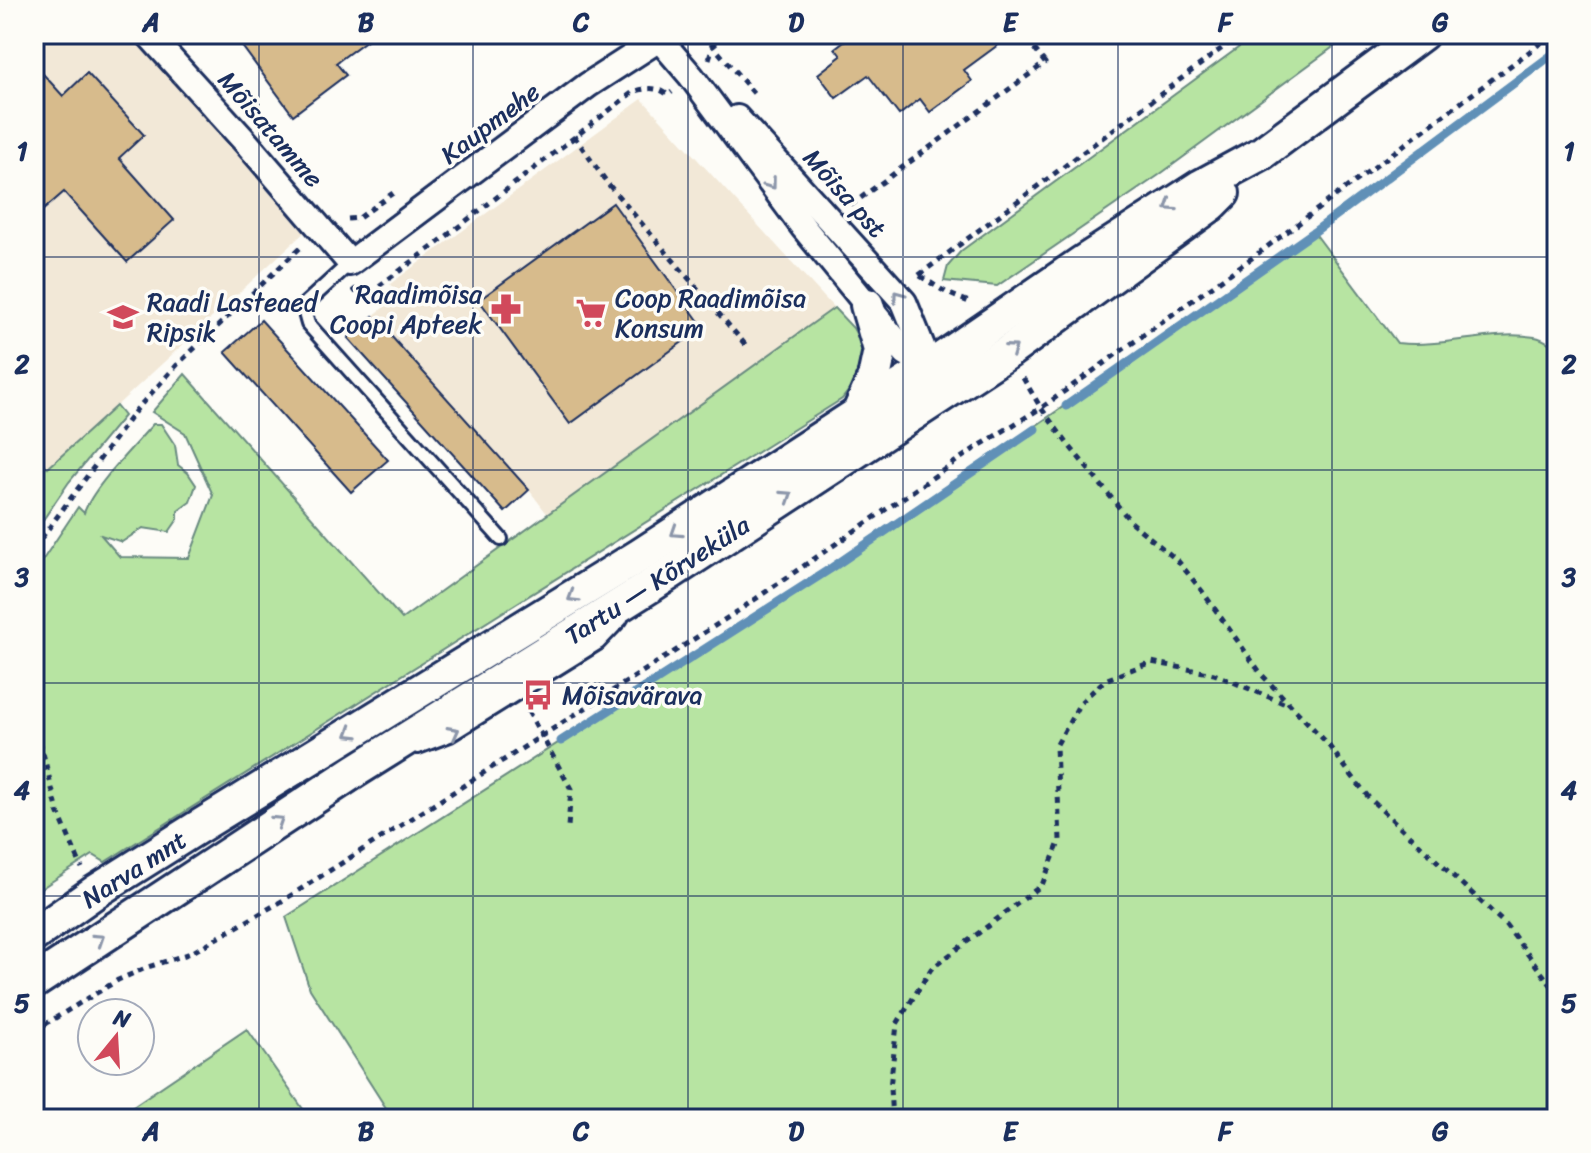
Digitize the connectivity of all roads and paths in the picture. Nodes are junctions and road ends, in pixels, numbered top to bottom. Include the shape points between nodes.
1 (148, 34) edge
2 (703, 34) edge
3 (729, 34) edge
4 (1023, 34) edge
5 (1241, 34) edge
6 (1422, 34) edge
7 (1553, 34) edge
8 (661, 36) edge
9 (713, 46) junction
10 (691, 76) junction
11 (762, 103) dead end
12 (556, 109) junction
13 (576, 138) junction
14 (841, 194) dead end
15 (851, 205) junction
16 (860, 216) dead end
17 (909, 266) dead end
18 (345, 268) junction
19 (867, 305) junction
20 (749, 349) dead end
21 (938, 379) junction
22 (1041, 408) junction
23 (859, 412) junction
24 (501, 539) dead end
25 (652, 585) junction
26 (517, 694) junction
27 (1293, 707) junction
28 (34, 718) edge
29 (542, 734) junction
30 (355, 771) junction
31 (568, 827) dead end
32 (195, 829) joint
33 (90, 882) junction
34 (34, 922) edge
35 (34, 935) edge
36 (34, 982) edge
37 (1557, 993) edge
38 (34, 1031) edge
39 (892, 1119) edge

1 - 18 street, Mõisatamme via 244,140
2 - 9 path
3 - 9 path
4 - 15 path via 1045,63
5 - 17 path via 920,276
6 - 21 main road, Tartu — Kõrveküla via 1262,153 1083,262
7 - 22 path
8 - 10 street, Mõisa pst
8 - 12 street, Kaupmehe
9 - 11 path
10 - 13 path via 668,95 646,88 633,92
10 -> 19 street, Mõisa pst
21 -> 10 street, Mõisa pst via 904,302 752,131
12 - 13 path
12 - 18 street, Kaupmehe
13 - 18 path via 361,299
13 - 20 path via 608,184
14 - 15 path
15 - 16 path
18 - 24 lane via 303,306 308,324
19 - 21 street, Mõisa pst via 906,353
19 - 23 main road via 880,350
21 - 23 main road, Tartu — Kõrveküla
25 -> 21 main road, Tartu — Kõrveküla
22 - 27 path via 1131,522 1178,561 1262,675
22 - 29 path via 738,611
23 -> 32 main road, Tartu — Kõrveküla via 639,556
25 - 26 lane via 598,643
25 - 30 main road, Tartu — Kõrveküla
26 - 29 path
30 -> 26 lane via 450,735
27 - 37 path via 1369,798 1505,924
27 - 39 path via 1214,674 1151,662 1105,680 1080,703 1056,746 1060,840 1042,885 931,969 897,1024
28 - 33 path via 58,812
29 - 31 path via 571,789
29 - 38 path via 282,901 191,953 118,980
36 -> 30 main road, Tartu — Kõrveküla
32 - 33 main road, Narva mnt
33 - 34 lane
33 - 35 main road, Narva mnt

